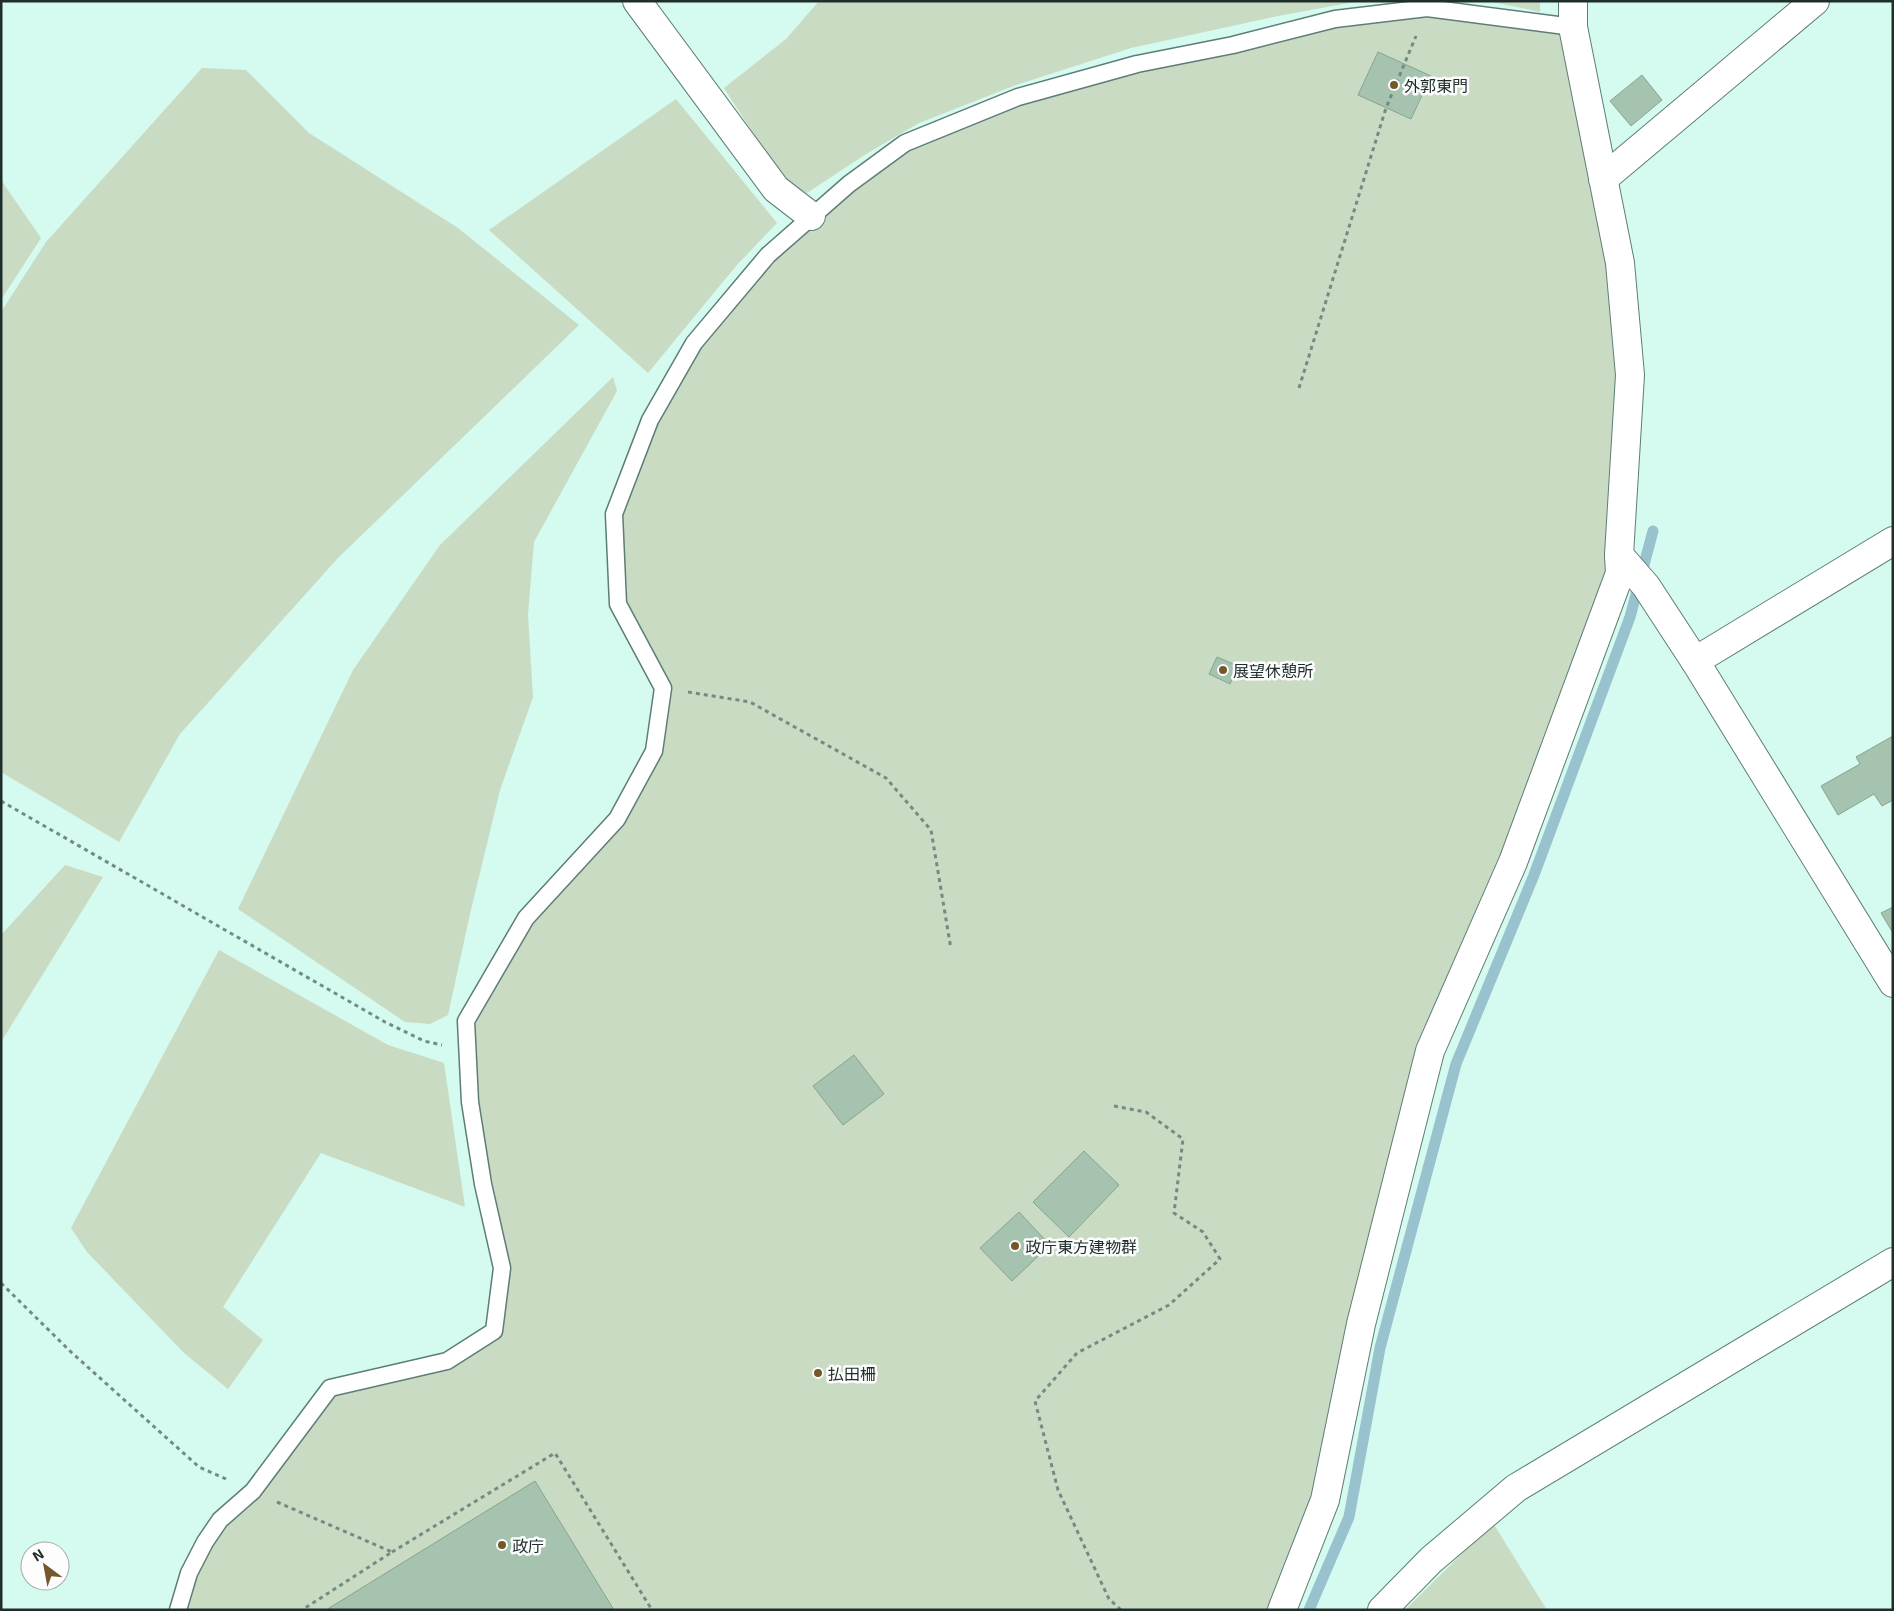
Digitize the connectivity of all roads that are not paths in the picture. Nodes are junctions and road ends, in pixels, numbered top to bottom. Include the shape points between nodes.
1 (637, 1) edge
2 (1814, 1) edge
3 (1573, 14) edge
4 (1602, 179) junction
5 (811, 216) junction
6 (1893, 541) edge
7 (1619, 555) junction
8 (1695, 661) junction
9 (1893, 983) edge
10 (1893, 1262) edge
11 (178, 1610) edge
12 (1282, 1610) edge
13 (1382, 1610) edge

1 - 5 street via 776,189
2 - 4 street
3 - 4 street
3 - 5 lane via 1427,8 1335,19 1233,45 1137,64 1018,97 905,143
4 - 7 street via 1620,263 1630,375
5 - 11 lane via 768,255 694,343 650,420 614,514 618,604 663,688 654,751 617,819 526,918 466,1021 470,1102 483,1184 502,1268 494,1331 447,1361 330,1388 253,1491 220,1520 189,1573
6 - 8 street
7 - 8 street via 1646,586
7 - 12 street via 1620,573 1513,862 1430,1051 1361,1324 1325,1500
8 - 9 street
10 - 13 street via 1516,1488 1431,1560

